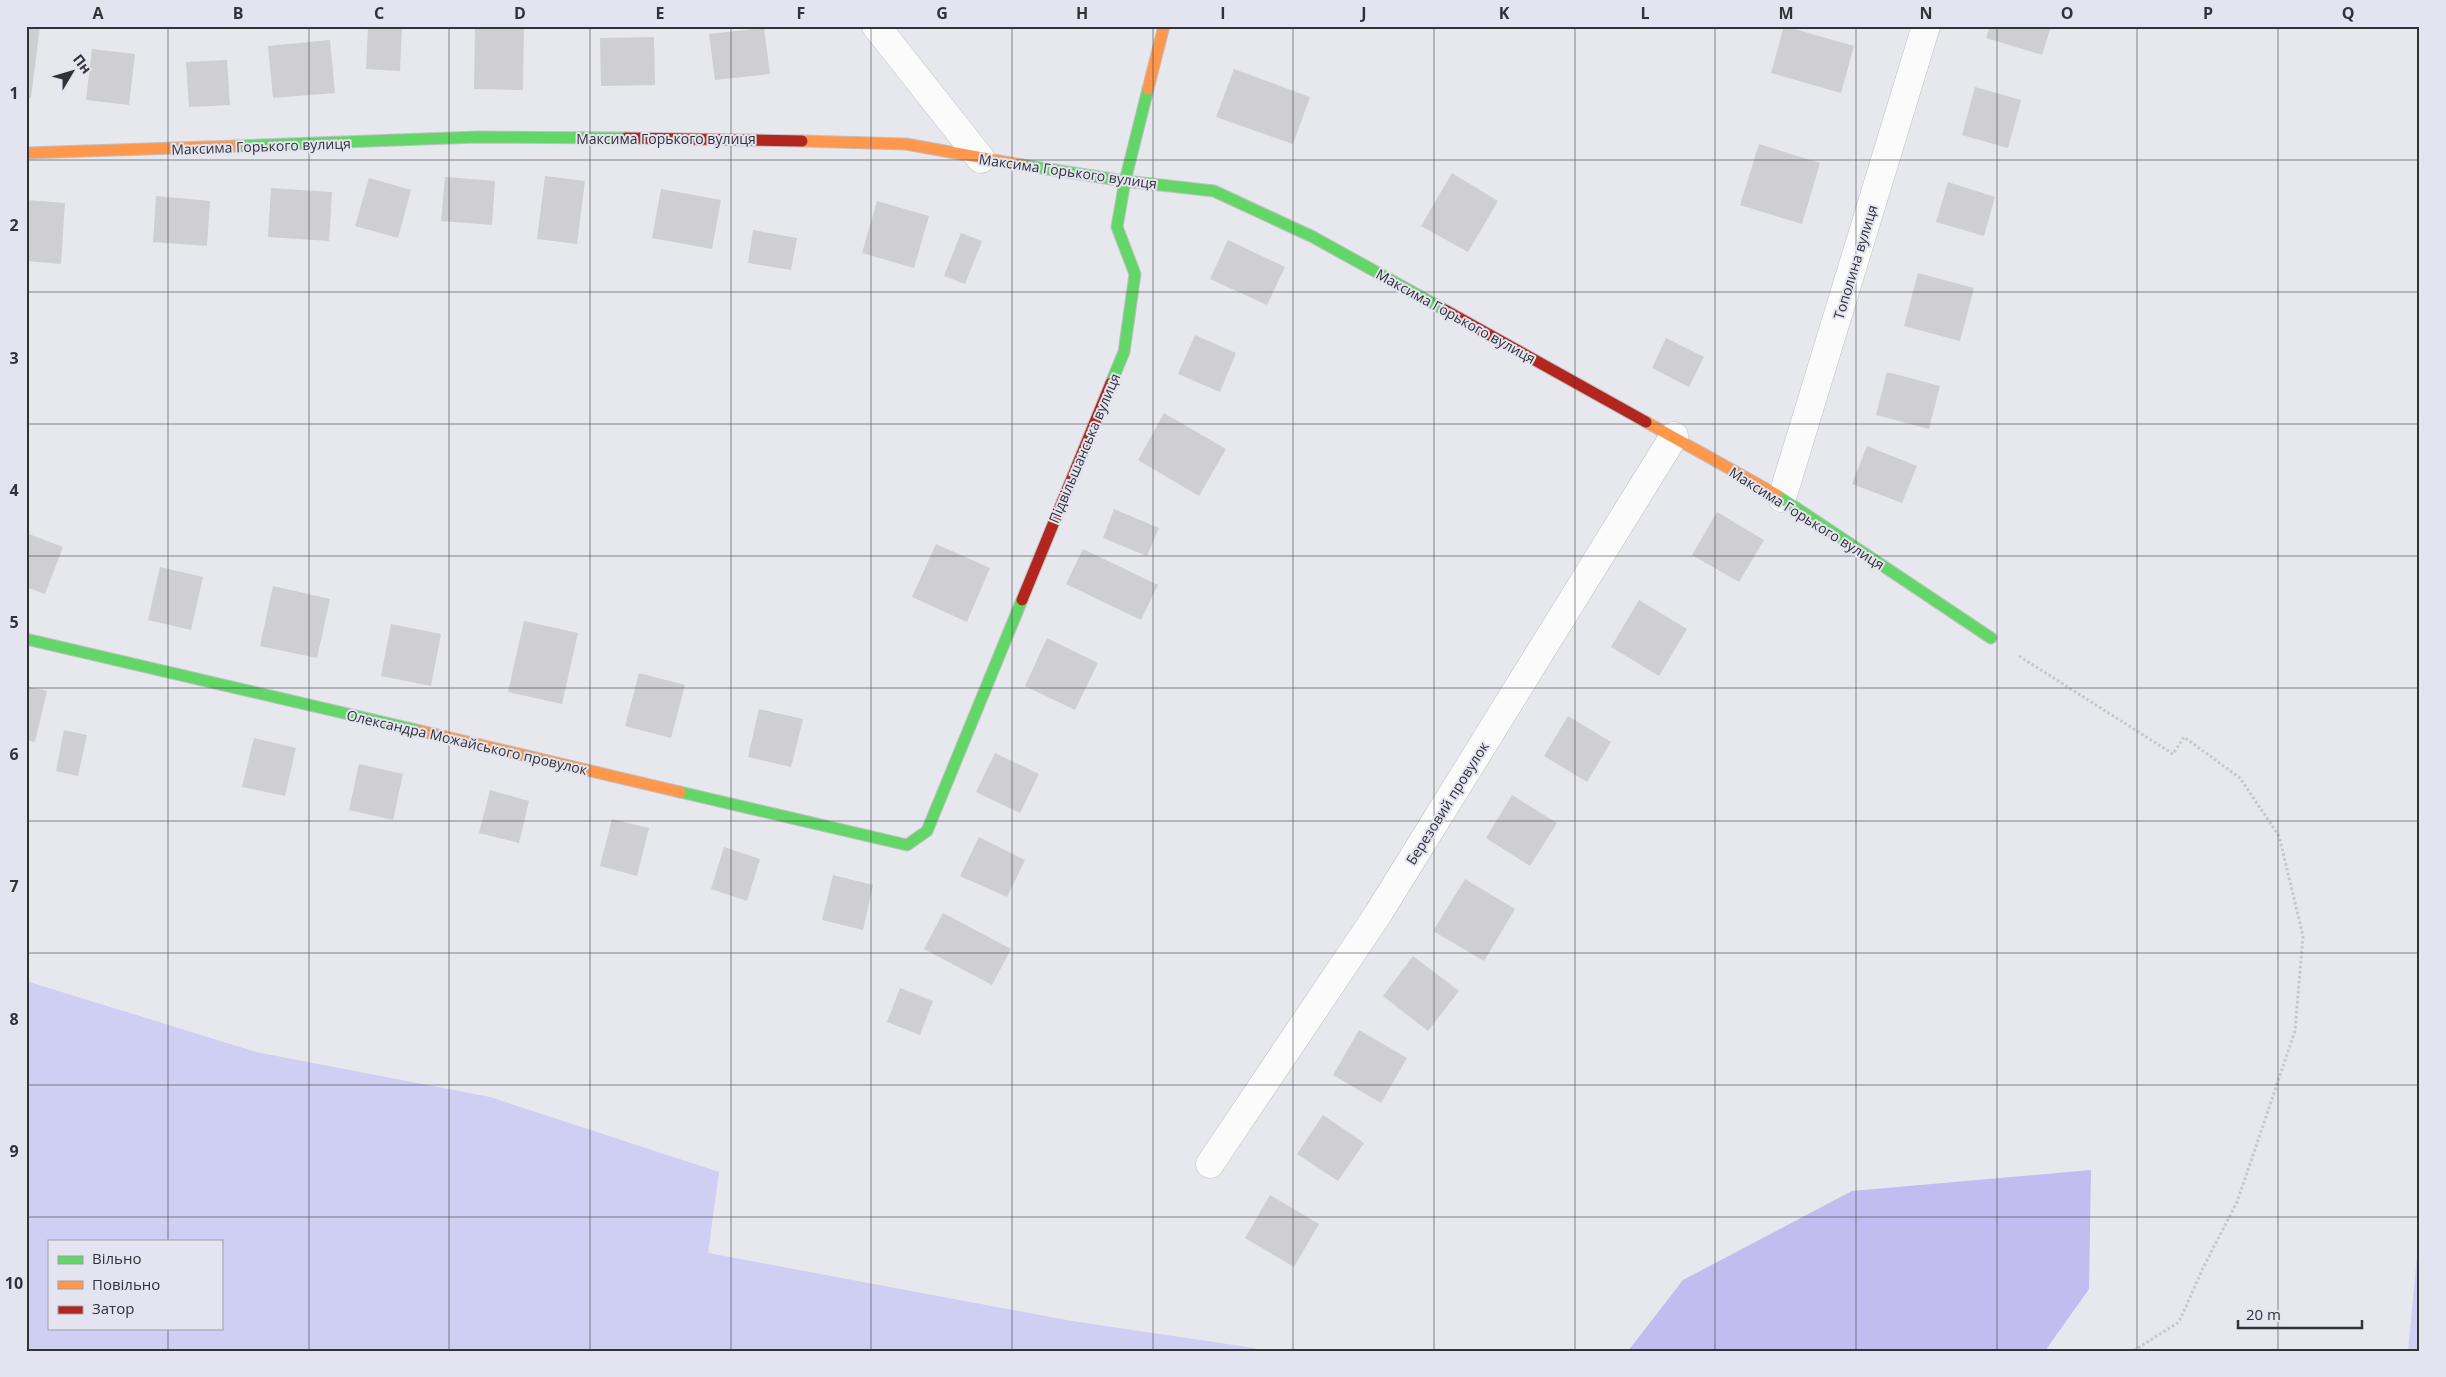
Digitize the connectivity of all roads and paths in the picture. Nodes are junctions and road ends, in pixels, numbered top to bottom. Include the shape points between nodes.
1 (876, 26) edge
2 (1164, 26) edge
3 (1926, 26) edge
4 (26, 153) edge
5 (981, 159) junction
6 (1125, 181) junction
7 (1674, 436) junction
8 (1782, 498) junction
9 (1991, 638) joint
10 (26, 639) edge
11 (907, 846) joint
12 (1210, 1164) dead end
13 (2133, 1351) edge

1 - 5 street
2 - 6 street, Підвільшанська вулиця
3 - 8 street, Тополина вулиця
4 - 5 street, Максима Горького вулиця via 478,137 754,139 906,144
5 - 6 street, Максима Горького вулиця
6 - 7 street, Максима Горького вулиця via 1214,191 1304,233
6 - 11 street, Підвільшанська вулиця via 1117,227 1135,274 1124,352 927,831
7 - 8 street, Максима Горького вулиця
7 - 12 street, Березовий провулок via 1378,914
8 - 9 street, Максима Горького вулиця
9 - 13 path via 2173,754 2184,737 2240,778 2278,836 2303,936 2295,1031 2237,1202 2179,1322
10 - 11 street, Олександра Можайського провулок

